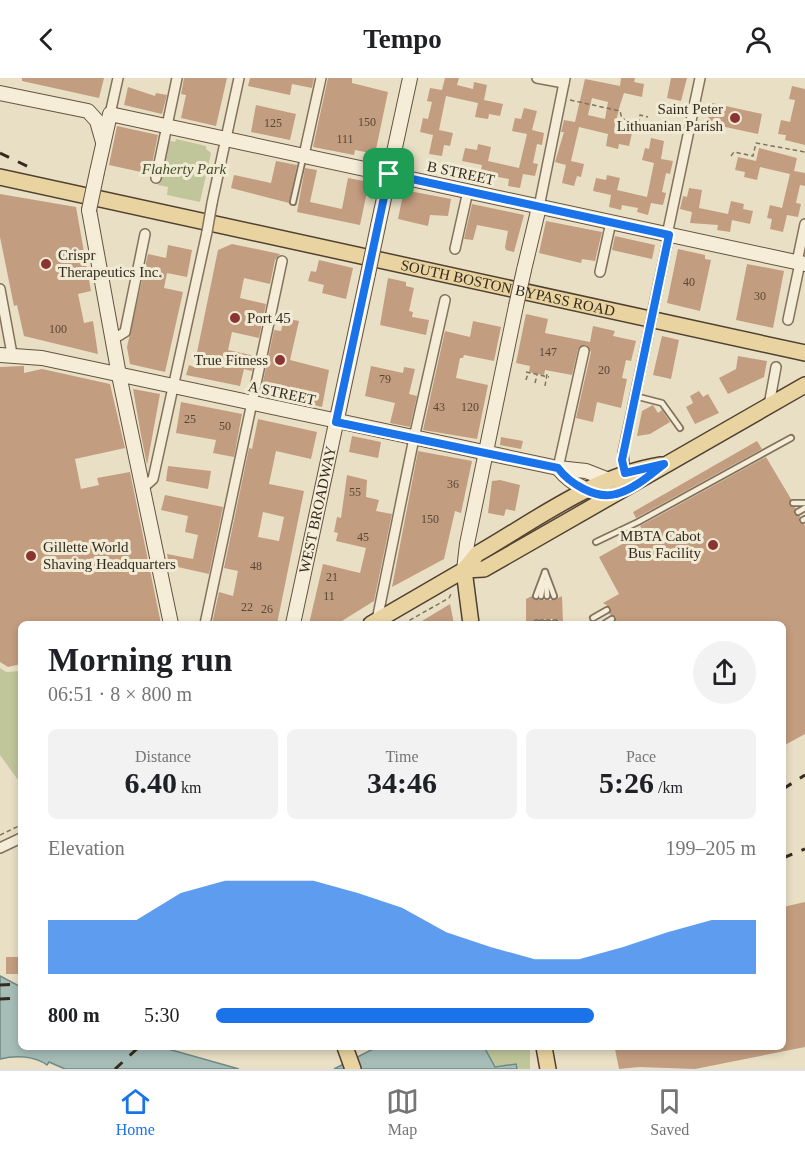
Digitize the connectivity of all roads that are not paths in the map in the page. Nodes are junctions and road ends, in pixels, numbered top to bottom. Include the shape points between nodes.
1 (118, 78) edge
2 (177, 78) edge
3 (239, 78) edge
4 (321, 78) edge
5 (410, 78) edge
6 (537, 78) edge
7 (700, 78) edge
8 (565, 81) edge
9 (0, 93) edge
10 (110, 114) junction
11 (167, 126) junction
12 (226, 139) junction
13 (102, 153) junction
14 (304, 155) junction
15 (389, 174) junction
16 (0, 177) edge
17 (156, 178) dead end
18 (468, 191) junction
19 (293, 202) dead end
20 (539, 207) junction
21 (611, 222) junction
22 (805, 224) edge
23 (145, 234) dead end
24 (668, 235) junction
25 (455, 249) dead end
26 (282, 261) dead end
27 (801, 263) edge
28 (600, 272) dead end
29 (0, 289) edge
30 (445, 300) dead end
31 (788, 320) dead end
32 (112, 340) junction
33 (584, 351) dead end
34 (805, 353) edge
35 (6, 355) edge
36 (776, 367) dead end
37 (119, 375) junction
38 (805, 385) edge
39 (174, 387) junction
40 (635, 396) junction
41 (253, 404) junction
42 (770, 405) junction
43 (336, 422) junction
44 (680, 428) dead end
45 (414, 438) junction
46 (791, 438) dead end
47 (486, 453) junction
48 (664, 464) junction
49 (558, 468) junction
50 (625, 473) junction
51 (609, 480) junction
52 (143, 488) junction
53 (586, 490) junction
54 (616, 494) junction
55 (805, 502) edge
56 (793, 503) dead end
57 (805, 508) edge
58 (798, 512) dead end
59 (596, 542) dead end
60 (464, 570) junction
61 (538, 596) dead end
62 (550, 596) dead end
63 (607, 610) dead end
64 (593, 618) dead end
65 (612, 619) dead end
66 (170, 621) edge
67 (206, 621) edge
68 (294, 621) edge
69 (374, 621) edge
70 (376, 621) edge
71 (471, 621) edge
72 (609, 621) edge
73 (18, 839) edge
74 (0, 848) edge
75 (346, 1050) edge
76 (545, 1050) edge
77 (353, 1069) edge
78 (548, 1069) edge

1 - 10 street
2 - 11 street
3 - 12 street
4 - 14 street
5 - 15 main road, WEST BROADWAY
6 - 8 street
7 - 24 street
8 - 20 street
9 - 13 main road via 92,114 101,130
10 - 11 main road, B STREET
10 - 13 main road
11 - 12 main road, B STREET
11 - 17 street
12 - 14 main road, B STREET
12 - 39 street, bridge
13 - 32 main road, bridge via 89,210
14 - 15 main road, B STREET
14 - 19 lane
15 - 18 main road, B STREET
15 - 43 main road, WEST BROADWAY, bridge
16 - 34 main road, SOUTH BOSTON BYPASS ROAD
18 - 20 main road, B STREET
18 - 25 street
20 - 21 main road, B STREET
20 - 47 main road, bridge
21 - 24 main road, B STREET
21 - 28 street
22 - 27 street
23 - 32 street via 125,332
24 - 27 main road, B STREET
24 - 40 street, bridge
26 - 41 street
27 - 31 street
29 - 35 street
30 - 45 street
32 - 37 main road
33 - 49 street
35 - 37 main road, A STREET
36 - 42 street
37 - 39 main road, A STREET
37 - 52 main road
38 - 42 main road
39 - 41 main road, A STREET
39 - 52 street via 153,479
40 - 44 lane via 662,403
40 - 50 street via 622,457
41 - 43 main road, A STREET
41 - 67 street
42 - 48 main road
43 - 45 main road, A STREET
43 - 68 main road, WEST BROADWAY
45 - 47 main road, A STREET
45 - 69 street
46 - 59 lane
47 - 49 main road, A STREET
47 - 60 main road
48 - 50 main road
48 - 54 main road
49 - 51 main road, A STREET via 586,471
49 - 53 main road, A STREET
50 - 51 main road
51 - 53 main road
52 - 66 main road
53 - 54 main road, A STREET
53 - 60 main road via 477,554
54 - 60 main road via 484,569
55 - 56 lane
57 - 58 lane
60 - 70 main road
60 - 71 main road
61 - 62 lane via 544,572
63 - 64 lane
65 - 72 lane
73 - 74 street
75 - 77 main road
76 - 78 main road

